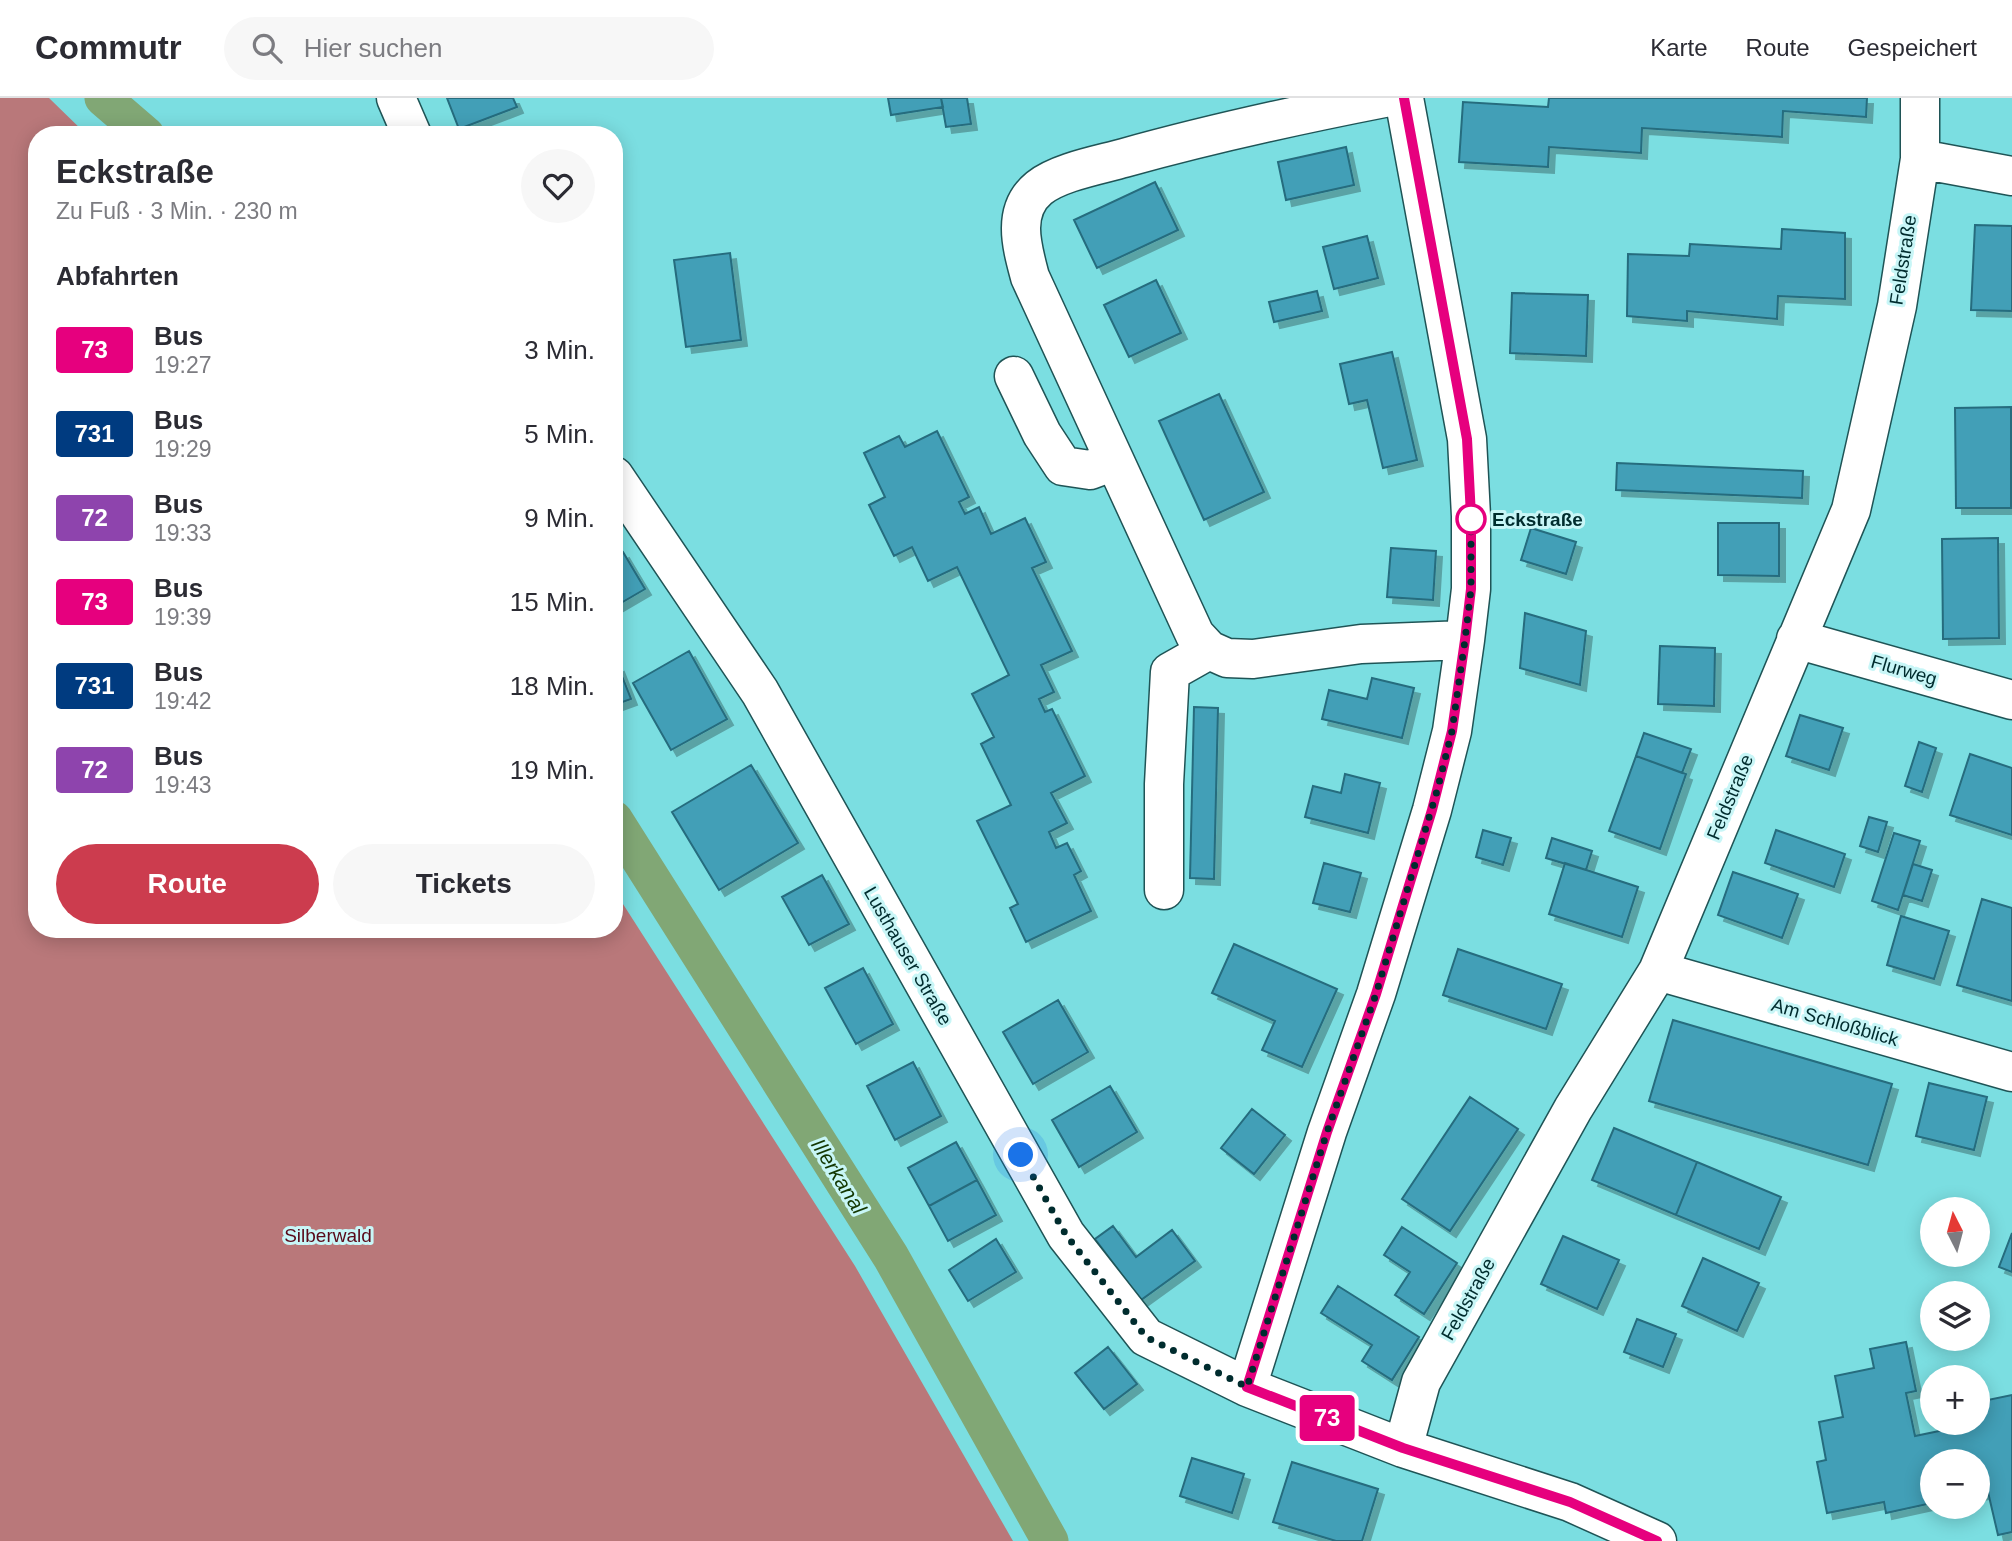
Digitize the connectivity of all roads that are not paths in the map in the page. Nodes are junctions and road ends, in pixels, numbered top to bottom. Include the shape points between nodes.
1 (396, 98) edge
2 (1384, 98) edge
3 (1404, 98) edge
4 (1920, 98) edge
5 (408, 126) edge
6 (1920, 159) junction
7 (2012, 176) edge
8 (1014, 376) dead end
9 (1114, 461) junction
10 (623, 489) edge
11 (1796, 639) junction
12 (1465, 640) junction
13 (1209, 650) junction
14 (2012, 700) edge
15 (1164, 890) dead end
16 (1658, 971) junction
17 (2012, 1072) edge
18 (1247, 1387) junction
19 (1403, 1448) junction
20 (1657, 1541) edge

1 - 5 street
2 - 9 street via 1209,135 1067,174 1039,188 1027,202 1020,220 1030,277
3 - 12 street via 1467,439 1471,589
4 - 6 street, Feldstraße
6 - 7 street
6 - 11 street, Feldstraße via 1896,306 1851,510
8 - 9 street via 1063,466 1090,471
9 - 13 street via 1195,635
10 - 18 street, Lusthauser Straße via 760,692 1066,1235 1146,1337
11 - 14 street, Flurweg
11 - 16 street, Feldstraße
12 - 13 street via 1362,644 1253,659 1227,658
12 - 18 street via 1452,731 1432,810
13 - 15 street via 1170,672
16 - 17 street, Am Schloßblick
16 - 19 street, Feldstraße via 1573,1109 1421,1382
18 - 19 street, Lusthauser Straße
19 - 20 street, Lusthauser Straße via 1570,1502

